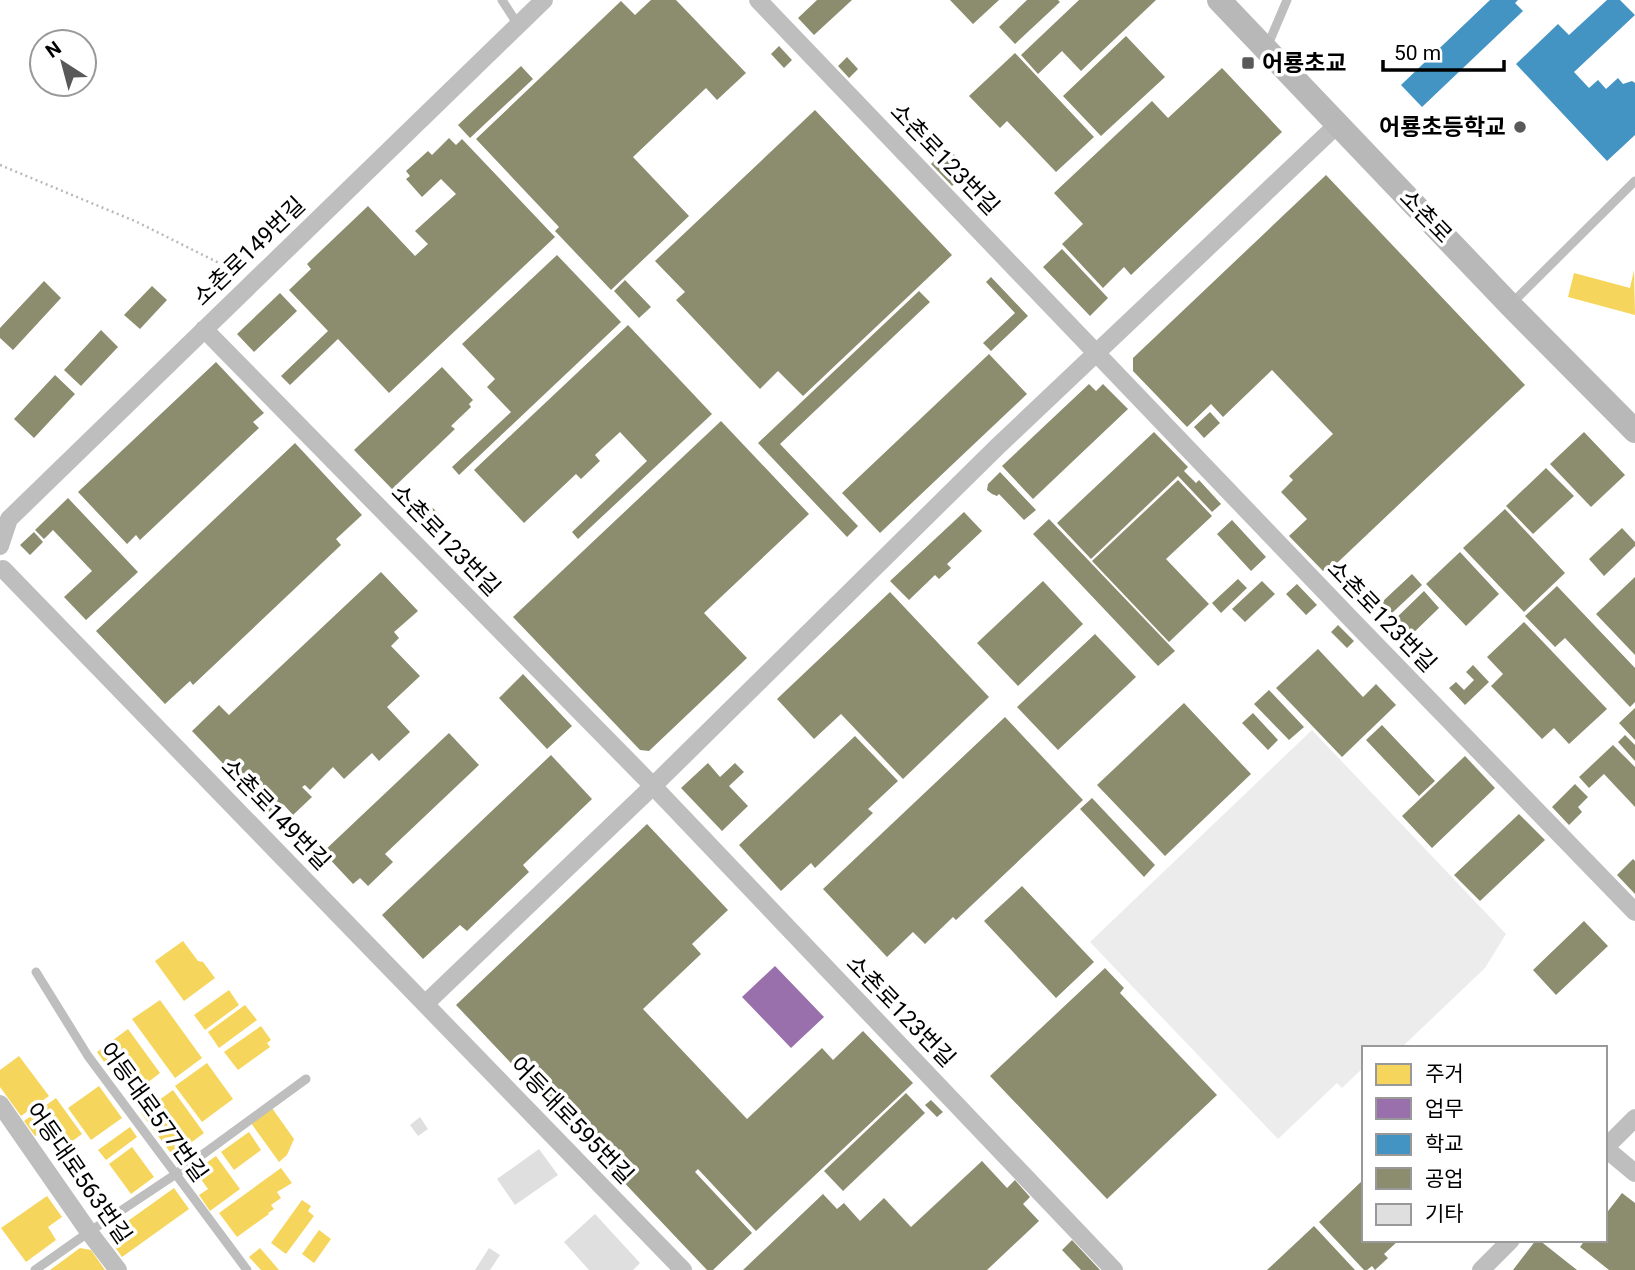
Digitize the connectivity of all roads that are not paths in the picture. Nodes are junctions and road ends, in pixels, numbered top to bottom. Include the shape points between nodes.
1 (502, 0) edge
2 (544, 0) edge
3 (758, 0) edge
4 (1219, 0) edge
5 (1287, 0) edge
6 (518, 25) junction
7 (1266, 49) junction
8 (1338, 124) junction
9 (1635, 181) edge
10 (1510, 305) junction
11 (204, 329) junction
12 (1096, 352) junction
13 (1635, 431) edge
14 (5, 523) edge
15 (0, 545) edge
16 (1, 564) edge
17 (653, 786) junction
18 (1635, 912) edge
19 (36, 972) dead end
20 (425, 1004) junction
21 (306, 1079) dead end
22 (0, 1104) edge
23 (1635, 1118) edge
24 (1607, 1146) edge
25 (1607, 1150) edge
26 (1635, 1173) edge
27 (176, 1174) junction
28 (89, 1232) junction
29 (1509, 1242) edge
30 (35, 1270) edge
31 (118, 1270) edge
32 (247, 1270) edge
33 (683, 1270) edge
34 (1114, 1270) edge
35 (1481, 1270) edge

1 - 6 lane
2 - 6 street, 소촌로149번길
3 - 12 street, 소촌로123번길
4 - 7 street, 소촌로
5 - 7 lane
6 - 11 street, 소촌로149번길
7 - 8 street, 소촌로
8 - 10 street, 소촌로
8 - 12 street
9 - 10 lane
10 - 13 street, 소촌로
11 - 14 street, 소촌로149번길
11 - 17 street, 소촌로123번길
12 - 17 street
12 - 18 street, 소촌로123번길
14 - 15 street, 소촌로149번길
16 - 20 street, 소촌로149번길
17 - 20 street
17 - 34 street, 소촌로123번길
19 - 27 lane, 어등대로577번길 via 88,1056
20 - 33 street, 어등대로595번길
21 - 27 lane
22 - 28 street, 어등대로563번길
23 - 24 street
25 - 26 street
27 - 28 lane
27 - 32 lane, 어등대로577번길
28 - 30 lane
28 - 31 street, 어등대로563번길
29 - 35 street

